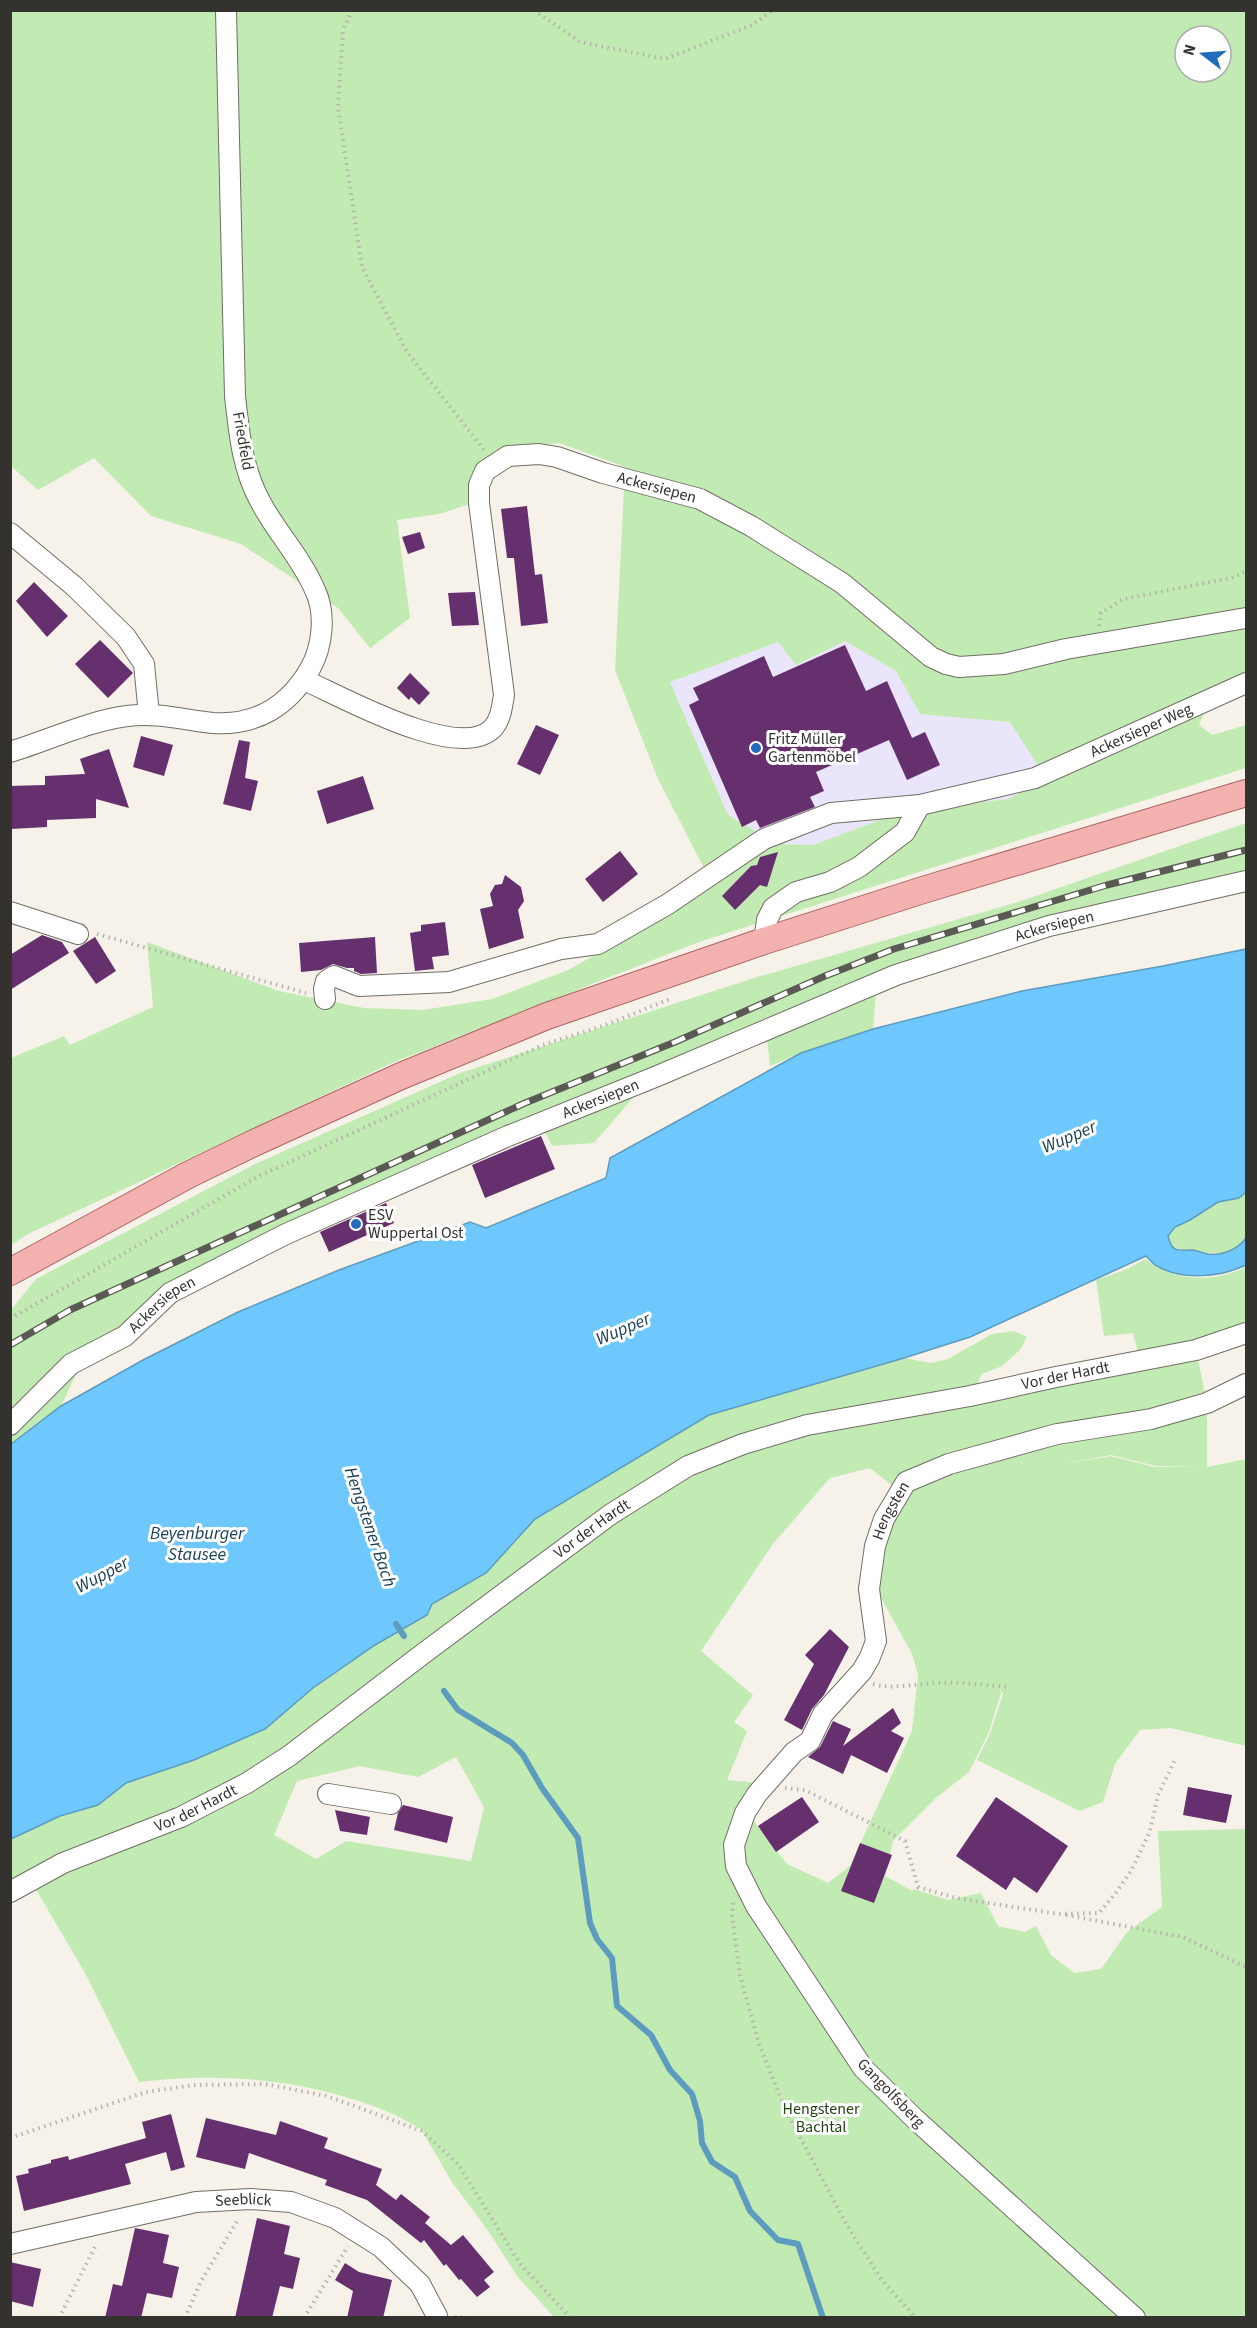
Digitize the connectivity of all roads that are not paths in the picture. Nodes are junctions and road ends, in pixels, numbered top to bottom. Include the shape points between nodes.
1 (226, 10) edge
2 (10, 532) edge
3 (1246, 618) edge
4 (304, 680) junction
5 (1246, 683) edge
6 (149, 715) junction
7 (10, 752) edge
8 (1246, 793) edge
9 (920, 805) junction
10 (1246, 881) edge
11 (10, 912) edge
12 (78, 934) road end
13 (764, 941) junction
14 (325, 999) road end
15 (10, 1272) edge
16 (1246, 1333) edge
17 (1246, 1384) edge
18 (10, 1425) edge
19 (328, 1794) dead end
20 (391, 1804) dead end
21 (746, 1814) joint
22 (10, 1892) edge
23 (10, 2244) edge
24 (437, 2316) edge
25 (1135, 2318) edge

1 - 4 street, Friedfeld via 238,428 255,492 302,563 319,598 319,648
2 - 6 street via 126,637 144,664
3 - 4 street, Ackersiepen via 1066,649 1004,664 959,667 922,650 842,583 700,499 557,457 508,456 485,471 479,484 504,695 492,728 474,738 427,733
4 - 6 street, Friedfeld via 291,695 258,718 214,723
5 - 9 street, Ackersieper Weg via 1035,778
6 - 7 street, Friedfeld via 117,717
8 - 13 main road
9 - 13 street via 905,832 859,867 830,882 796,892 773,908
9 - 14 street via 831,813 765,839 668,904 598,944 561,949 449,982 359,986 334,976 327,981
10 - 18 street, Ackersiepen via 1050,926 896,975 508,1136 286,1234 170,1293 124,1336 71,1364
11 - 12 street
13 - 15 main road via 547,1016 382,1085 188,1175
16 - 22 street, Vor der Hardt via 1196,1350 807,1425 688,1466 612,1514 248,1783 181,1817 63,1863
17 - 21 street, Hengsten via 1207,1403 1151,1419 1057,1434 949,1464 906,1482 884,1519 875,1546 869,1589 876,1641 870,1657 823,1714 810,1741 794,1752 764,1786
19 - 20 street
21 - 25 street, Gangolfsberg via 734,1845 736,1866 756,1906 863,2068
23 - 24 street, Seeblick via 196,2202 291,2202 335,2218 381,2247 420,2284

